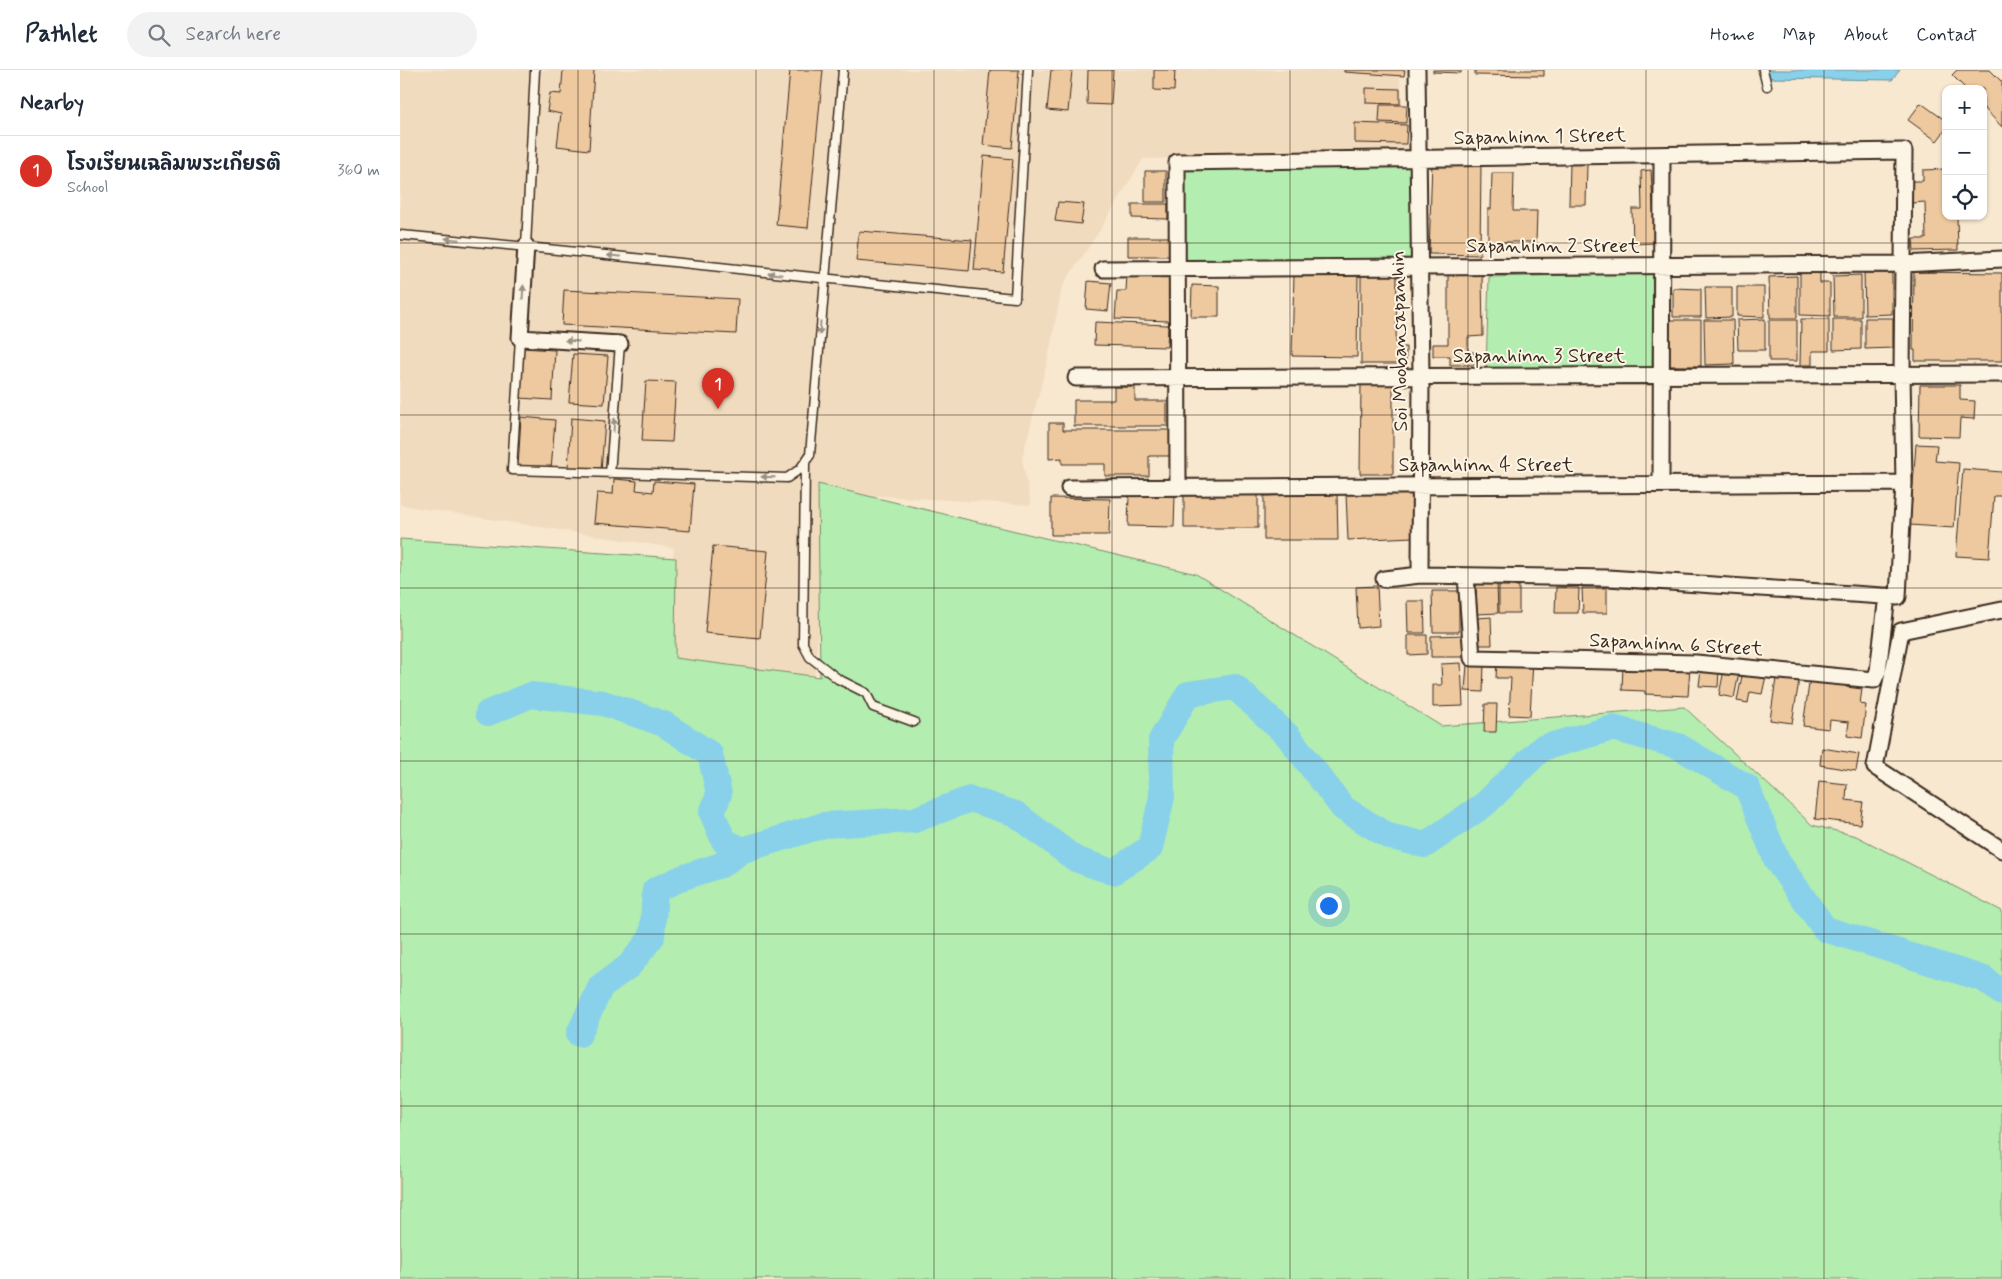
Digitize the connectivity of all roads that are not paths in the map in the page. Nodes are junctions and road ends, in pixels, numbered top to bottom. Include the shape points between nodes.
1 (535, 70) edge
2 (843, 70) edge
3 (1028, 70) edge
4 (1417, 70) edge
5 (1763, 70) edge
6 (1767, 86) dead end
7 (1662, 155) junction
8 (1418, 159) junction
9 (400, 235) edge
10 (526, 246) junction
11 (2002, 259) edge
12 (1903, 264) junction
13 (1662, 265) junction
14 (1419, 267) junction
15 (1177, 268) junction
16 (1103, 269) dead end
17 (824, 279) junction
18 (520, 338) junction
19 (620, 344) joint
20 (1902, 374) junction
21 (2002, 374) edge
22 (1663, 375) junction
23 (1421, 376) junction
24 (1178, 377) junction
25 (1076, 378) dead end
26 (805, 462) junction
27 (610, 474) junction
28 (1904, 483) junction
29 (1661, 484) junction
30 (1421, 485) junction
31 (1178, 487) junction
32 (1069, 488) dead end
33 (1420, 575) junction
34 (1466, 576) junction
35 (1384, 579) dead end
36 (1887, 596) junction
37 (2002, 610) edge
38 (914, 722) dead end
39 (2002, 850) edge

1 - 10 lane
2 - 17 lane
3 - 17 lane via 1015,298
4 - 8 street, Soi Moobansapanhin
5 - 6 lane
7 - 8 street, Sapanhinn 1 Street
7 - 12 street, Sapanhinn 1 Street via 1904,151
7 - 13 street
8 - 14 street, Soi Moobansapanhin
8 - 15 street, Sapanhinn 1 Street via 1176,162
10 -> 9 lane
17 -> 10 lane
18 -> 10 street
11 - 12 street, Sapanhinn 2 Street
12 - 13 street, Sapanhinn 2 Street
12 - 20 street
13 - 14 street, Sapanhinn 2 Street
13 - 22 street
14 - 15 street, Sapanhinn 2 Street
14 - 23 street, Soi Moobansapanhin
15 - 16 street, Sapanhinn 2 Street
15 - 24 street
17 -> 26 lane via 810,455
19 -> 18 street
18 - 27 lane via 512,470
27 -> 19 lane
20 - 21 street, Sapanhinn 3 Street
20 - 22 street, Sapanhinn 3 Street
20 - 28 street
22 - 23 street, Sapanhinn 3 Street
22 - 29 street
23 - 24 street, Sapanhinn 3 Street
23 - 30 street, Soi Moobansapanhin
24 - 25 street, Sapanhinn 3 Street
24 - 31 street
26 -> 27 lane via 800,470 787,478
26 - 38 lane via 803,644 810,656 838,679 866,693 873,707
28 - 29 street, Sapanhinn 4 Street
28 - 36 street via 1898,597
29 - 30 street, Sapanhinn 4 Street
30 - 31 street, Sapanhinn 4 Street
30 - 33 street, Soi Moobansapanhin
31 - 32 street, Sapanhinn 4 Street
33 - 34 street
33 - 35 street
34 - 36 street via 1608,578
34 - 36 street, Sapanhinn 6 Street via 1472,658 1696,663 1874,680 1878,671
37 - 39 street via 1901,630 1875,767

